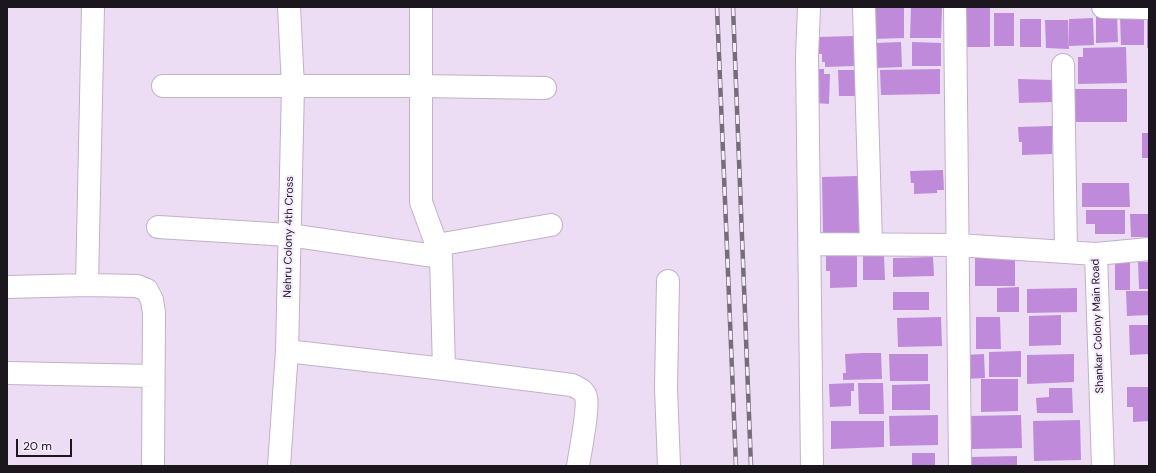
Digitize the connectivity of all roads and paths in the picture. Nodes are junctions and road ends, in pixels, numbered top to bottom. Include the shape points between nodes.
1 (93, 7) edge
2 (289, 7) edge
3 (421, 7) edge
4 (809, 7) edge
5 (864, 7) edge
6 (955, 7) edge
7 (1103, 7) edge
8 (1149, 8) edge
9 (1063, 65) dead end
10 (163, 86) dead end
11 (293, 86) junction
12 (421, 86) junction
13 (545, 88) dead end
14 (551, 225) dead end
15 (158, 228) dead end
16 (289, 235) junction
17 (809, 244) junction
18 (872, 244) junction
19 (957, 245) junction
20 (1149, 249) edge
21 (439, 251) junction
22 (1066, 252) junction
23 (1096, 254) junction
24 (668, 282) dead end
25 (87, 285) junction
26 (7, 287) edge
27 (287, 351) junction
28 (444, 369) junction
29 (7, 373) edge
30 (154, 376) junction
31 (154, 466) edge
32 (279, 466) edge
33 (578, 466) edge
34 (669, 466) edge
35 (812, 466) edge
36 (960, 466) edge
37 (1103, 466) edge

1 - 25 street
2 - 11 street, Nehru Colony 4th Cross
3 - 12 street
4 - 17 street
5 - 18 street
6 - 19 street
7 - 8 street
9 - 22 street
10 - 11 street
11 - 12 street
11 - 16 street, Nehru Colony 4th Cross
12 - 13 street
12 - 21 street via 421,202
14 - 21 street
15 - 16 street
16 - 21 street
16 - 27 street, Nehru Colony 4th Cross
17 - 18 street, Shankar Colony Main Road
17 - 35 street
18 - 19 street, Shankar Colony Main Road
19 - 22 street, Shankar Colony Main Road
19 - 36 street
20 - 23 street
21 - 28 street
22 - 23 street, Shankar Colony Main Road
23 - 37 street, Shankar Colony Main Road
24 - 34 street via 666,388
25 - 26 street
25 - 30 street via 137,286 147,290 154,313
27 - 28 street
27 - 32 street, Nehru Colony 4th Cross
28 - 33 street via 580,388 586,397
29 - 30 street
30 - 31 street

